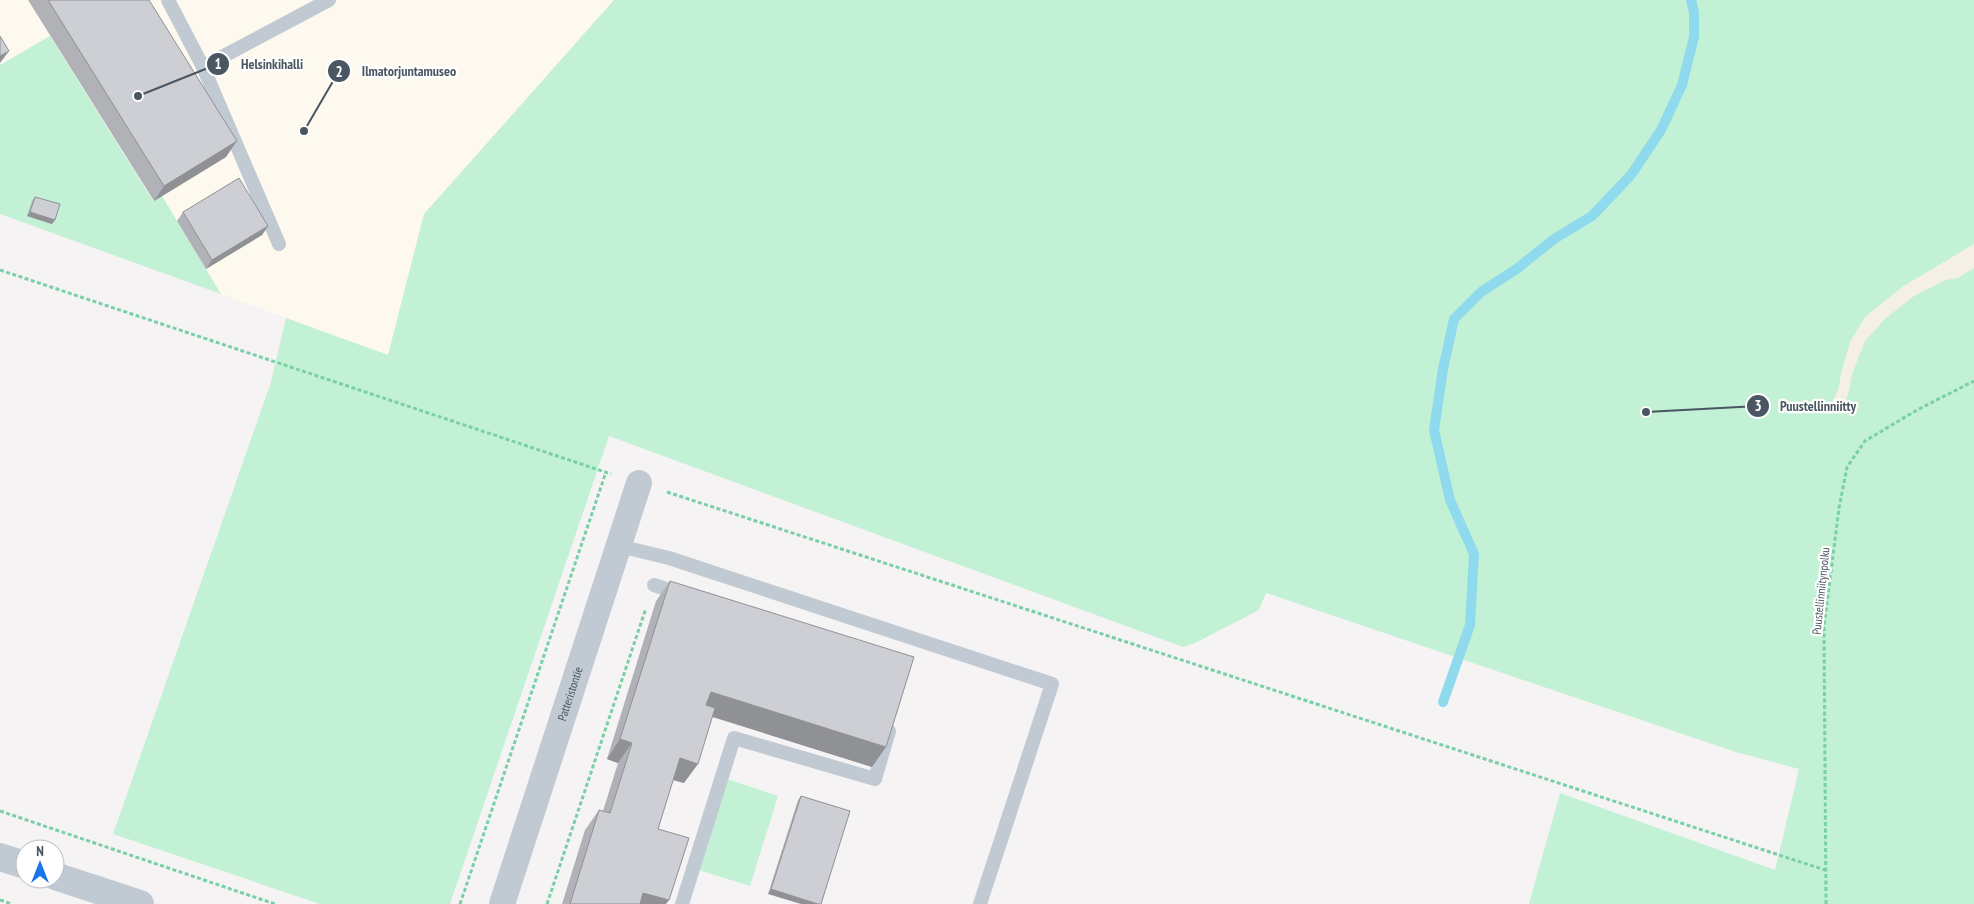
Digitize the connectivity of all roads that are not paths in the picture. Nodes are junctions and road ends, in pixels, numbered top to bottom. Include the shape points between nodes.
1 (168, 0) edge
2 (329, 0) edge
3 (203, 67) junction
4 (279, 244) dead end
5 (639, 483) road end
6 (619, 546) junction
7 (654, 586) road end
8 (692, 598) edge
9 (894, 716) edge
10 (0, 857) edge
11 (15, 862) edge
12 (65, 879) edge
13 (140, 904) edge
14 (502, 904) edge
15 (682, 904) edge
16 (980, 904) edge

1 - 3 lane
2 - 3 lane
3 - 4 lane
5 - 6 street, Patteristontie
6 - 14 street, Patteristontie
6 - 16 lane via 669,558 1052,684
7 - 8 lane
9 - 15 lane via 875,780 734,738
10 - 11 street
12 - 13 street

